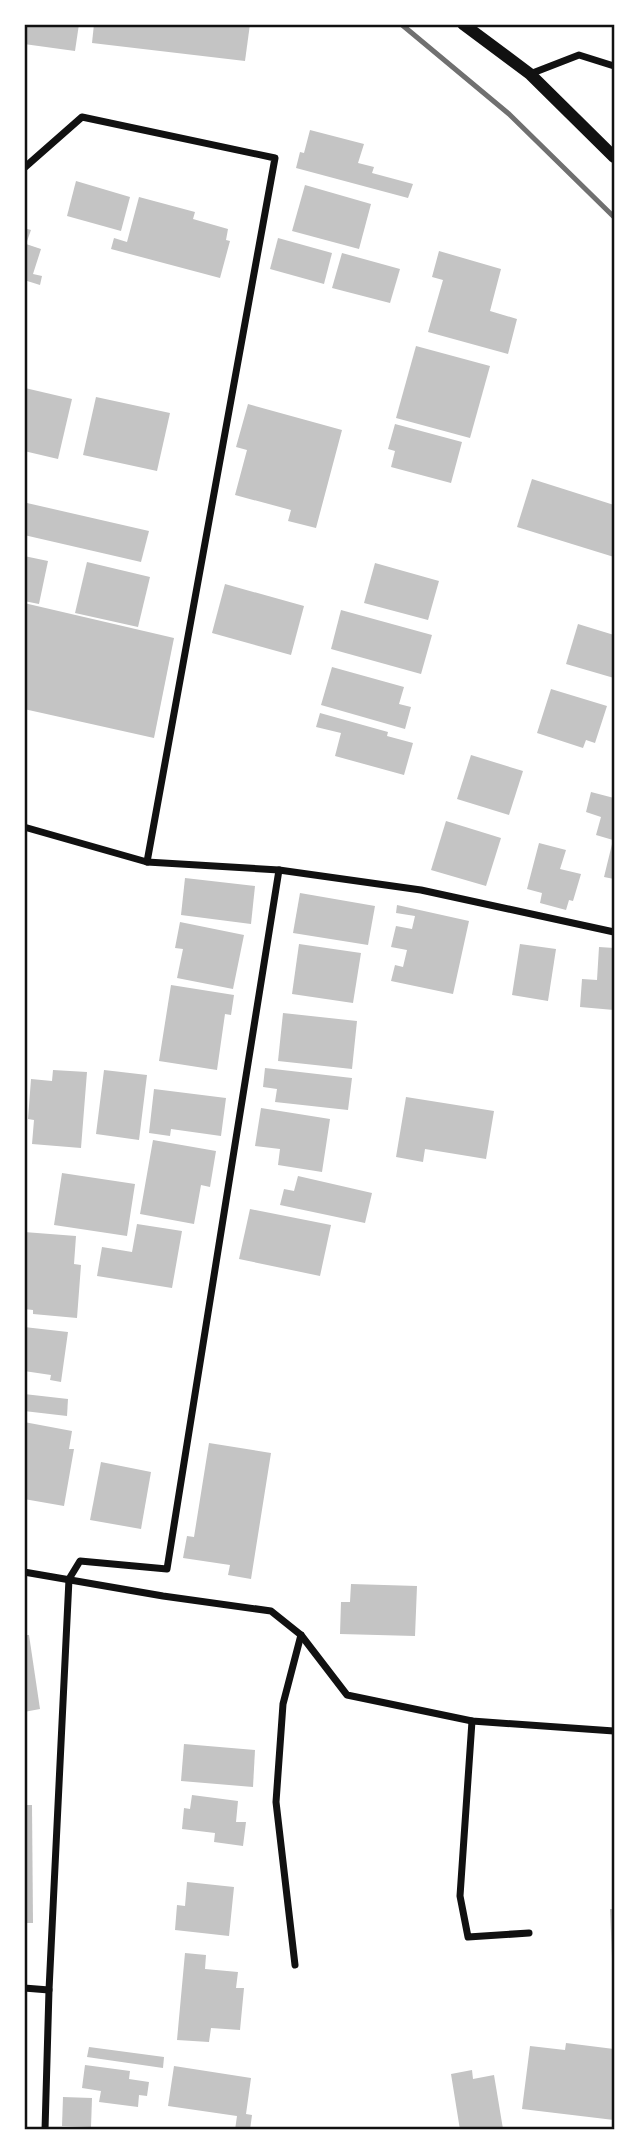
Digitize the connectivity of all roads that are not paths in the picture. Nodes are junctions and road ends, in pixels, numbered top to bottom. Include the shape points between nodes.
1 (463, 24) edge
2 (614, 66) edge
3 (530, 74) junction
4 (614, 157) edge
5 (24, 168) edge
6 (24, 827) edge
7 (147, 862) junction
8 (279, 870) junction
9 (614, 932) edge
10 (24, 1572) edge
11 (69, 1579) junction
12 (301, 1634) junction
13 (472, 1721) junction
14 (614, 1731) edge
15 (529, 1933) dead end
16 (295, 1965) dead end
17 (24, 1988) edge
18 (49, 1990) junction
19 (45, 2130) edge

1 - 3 street
2 - 3 street via 579,55
3 - 4 street
5 - 7 street via 82,117 275,158
6 - 7 street
7 - 8 street
8 - 9 street via 421,890
8 - 11 street via 167,1569 80,1561
10 - 11 street
11 - 12 street via 271,1611
11 - 18 street
12 - 13 street via 347,1695
12 - 16 street via 283,1704 276,1802
13 - 14 street
13 - 15 street via 460,1896 468,1937
17 - 18 street
18 - 19 street

